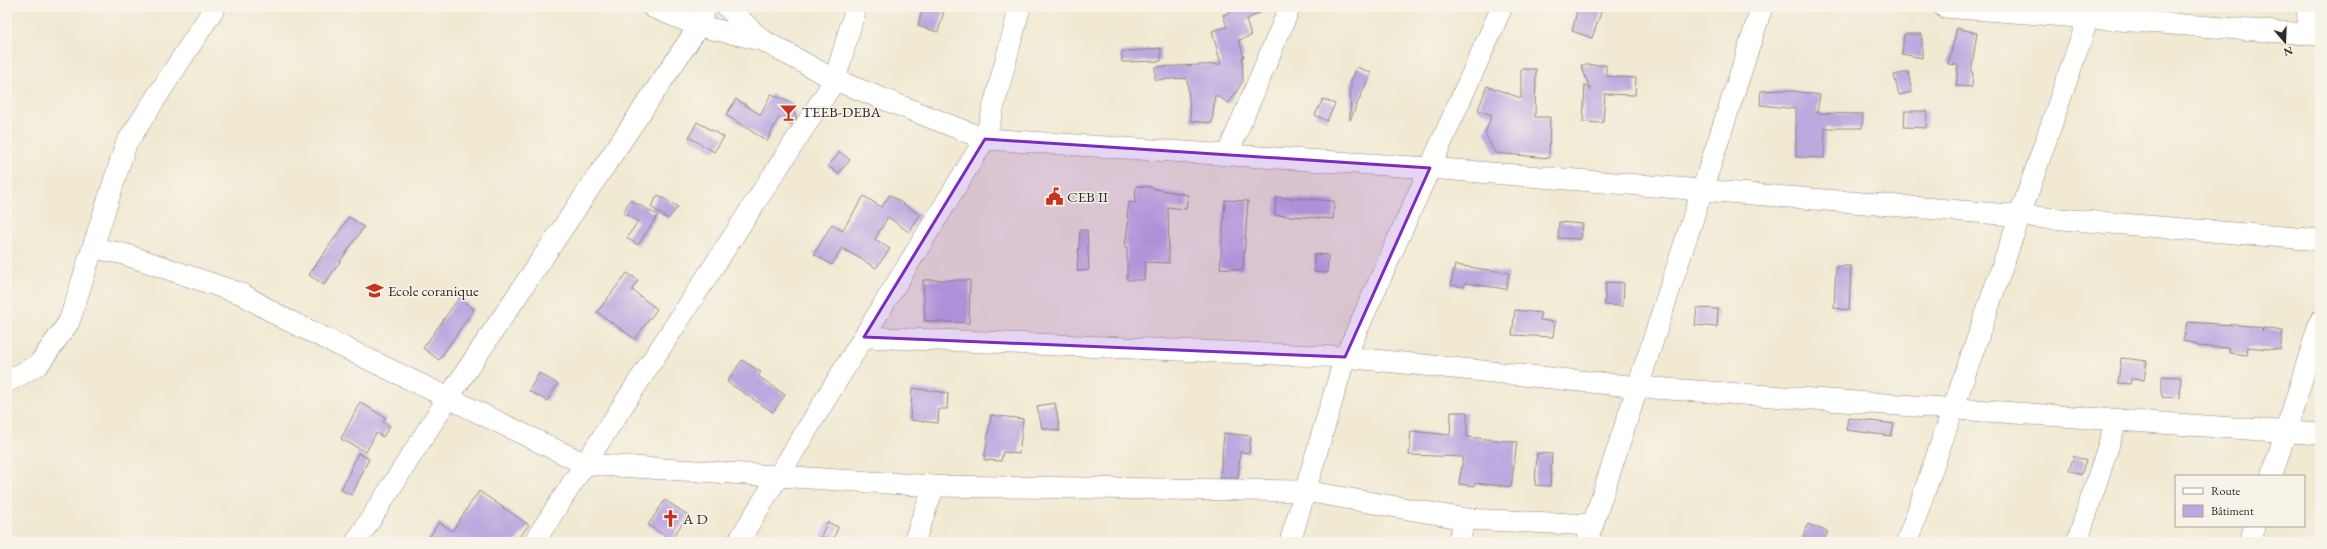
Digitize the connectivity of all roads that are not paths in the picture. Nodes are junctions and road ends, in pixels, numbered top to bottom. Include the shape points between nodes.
1 (215, 7) edge
2 (652, 7) edge
3 (727, 7) edge
4 (856, 7) edge
5 (1020, 7) edge
6 (1290, 7) edge
7 (1502, 7) edge
8 (1762, 7) edge
9 (1944, 7) edge
10 (2307, 7) edge
11 (2091, 12) edge
12 (703, 16) edge
13 (2315, 34) edge
14 (762, 40) junction
15 (835, 80) junction
16 (985, 139) junction
17 (1227, 155) junction
18 (1430, 168) junction
19 (1702, 189) junction
20 (2020, 215) junction
21 (2320, 240) edge
22 (93, 248) junction
23 (2320, 321) edge
24 (864, 337) junction
25 (1345, 357) junction
26 (7, 382) edge
27 (1639, 387) junction
28 (448, 398) junction
29 (1953, 407) junction
30 (2117, 419) junction
31 (2286, 432) junction
32 (2320, 434) edge
33 (584, 464) junction
34 (779, 475) junction
35 (2272, 475) edge
36 (934, 486) junction
37 (1305, 491) junction
38 (1466, 519) junction
39 (2255, 527) edge
40 (1590, 534) edge
41 (356, 542) edge
42 (534, 542) edge
43 (738, 542) edge
44 (914, 542) edge
45 (1290, 542) edge
46 (1458, 542) edge
47 (1907, 542) edge
48 (2077, 542) edge
49 (2250, 542) edge

1 - 22 street via 126,144
2 - 12 street
3 - 14 street
4 - 15 street
5 - 16 street
6 - 17 street
7 - 18 street
8 - 19 street
9 - 11 street
10 - 13 street
11 - 13 street
11 - 20 street
12 - 14 street
12 - 28 street
14 - 15 street
15 - 16 street
15 - 33 street
16 - 17 street
16 - 24 street
17 - 18 street
18 - 19 street
18 - 25 street
19 - 20 street
19 - 27 street
20 - 21 street
20 - 29 street
22 - 26 street via 69,322 39,364
22 - 28 street via 124,254 242,294 281,317
23 - 31 street
24 - 25 street
24 - 34 street
25 - 27 street
25 - 37 street
27 - 29 street
27 - 40 street
28 - 33 street
28 - 41 street
29 - 30 street
29 - 47 street
30 - 31 street
30 - 48 street
31 - 32 street
31 - 35 street
33 - 34 street
33 - 42 street
34 - 36 street
34 - 43 street
36 - 37 street
36 - 44 street
37 - 38 street
37 - 45 street
38 - 40 street
38 - 46 street
39 - 49 street

